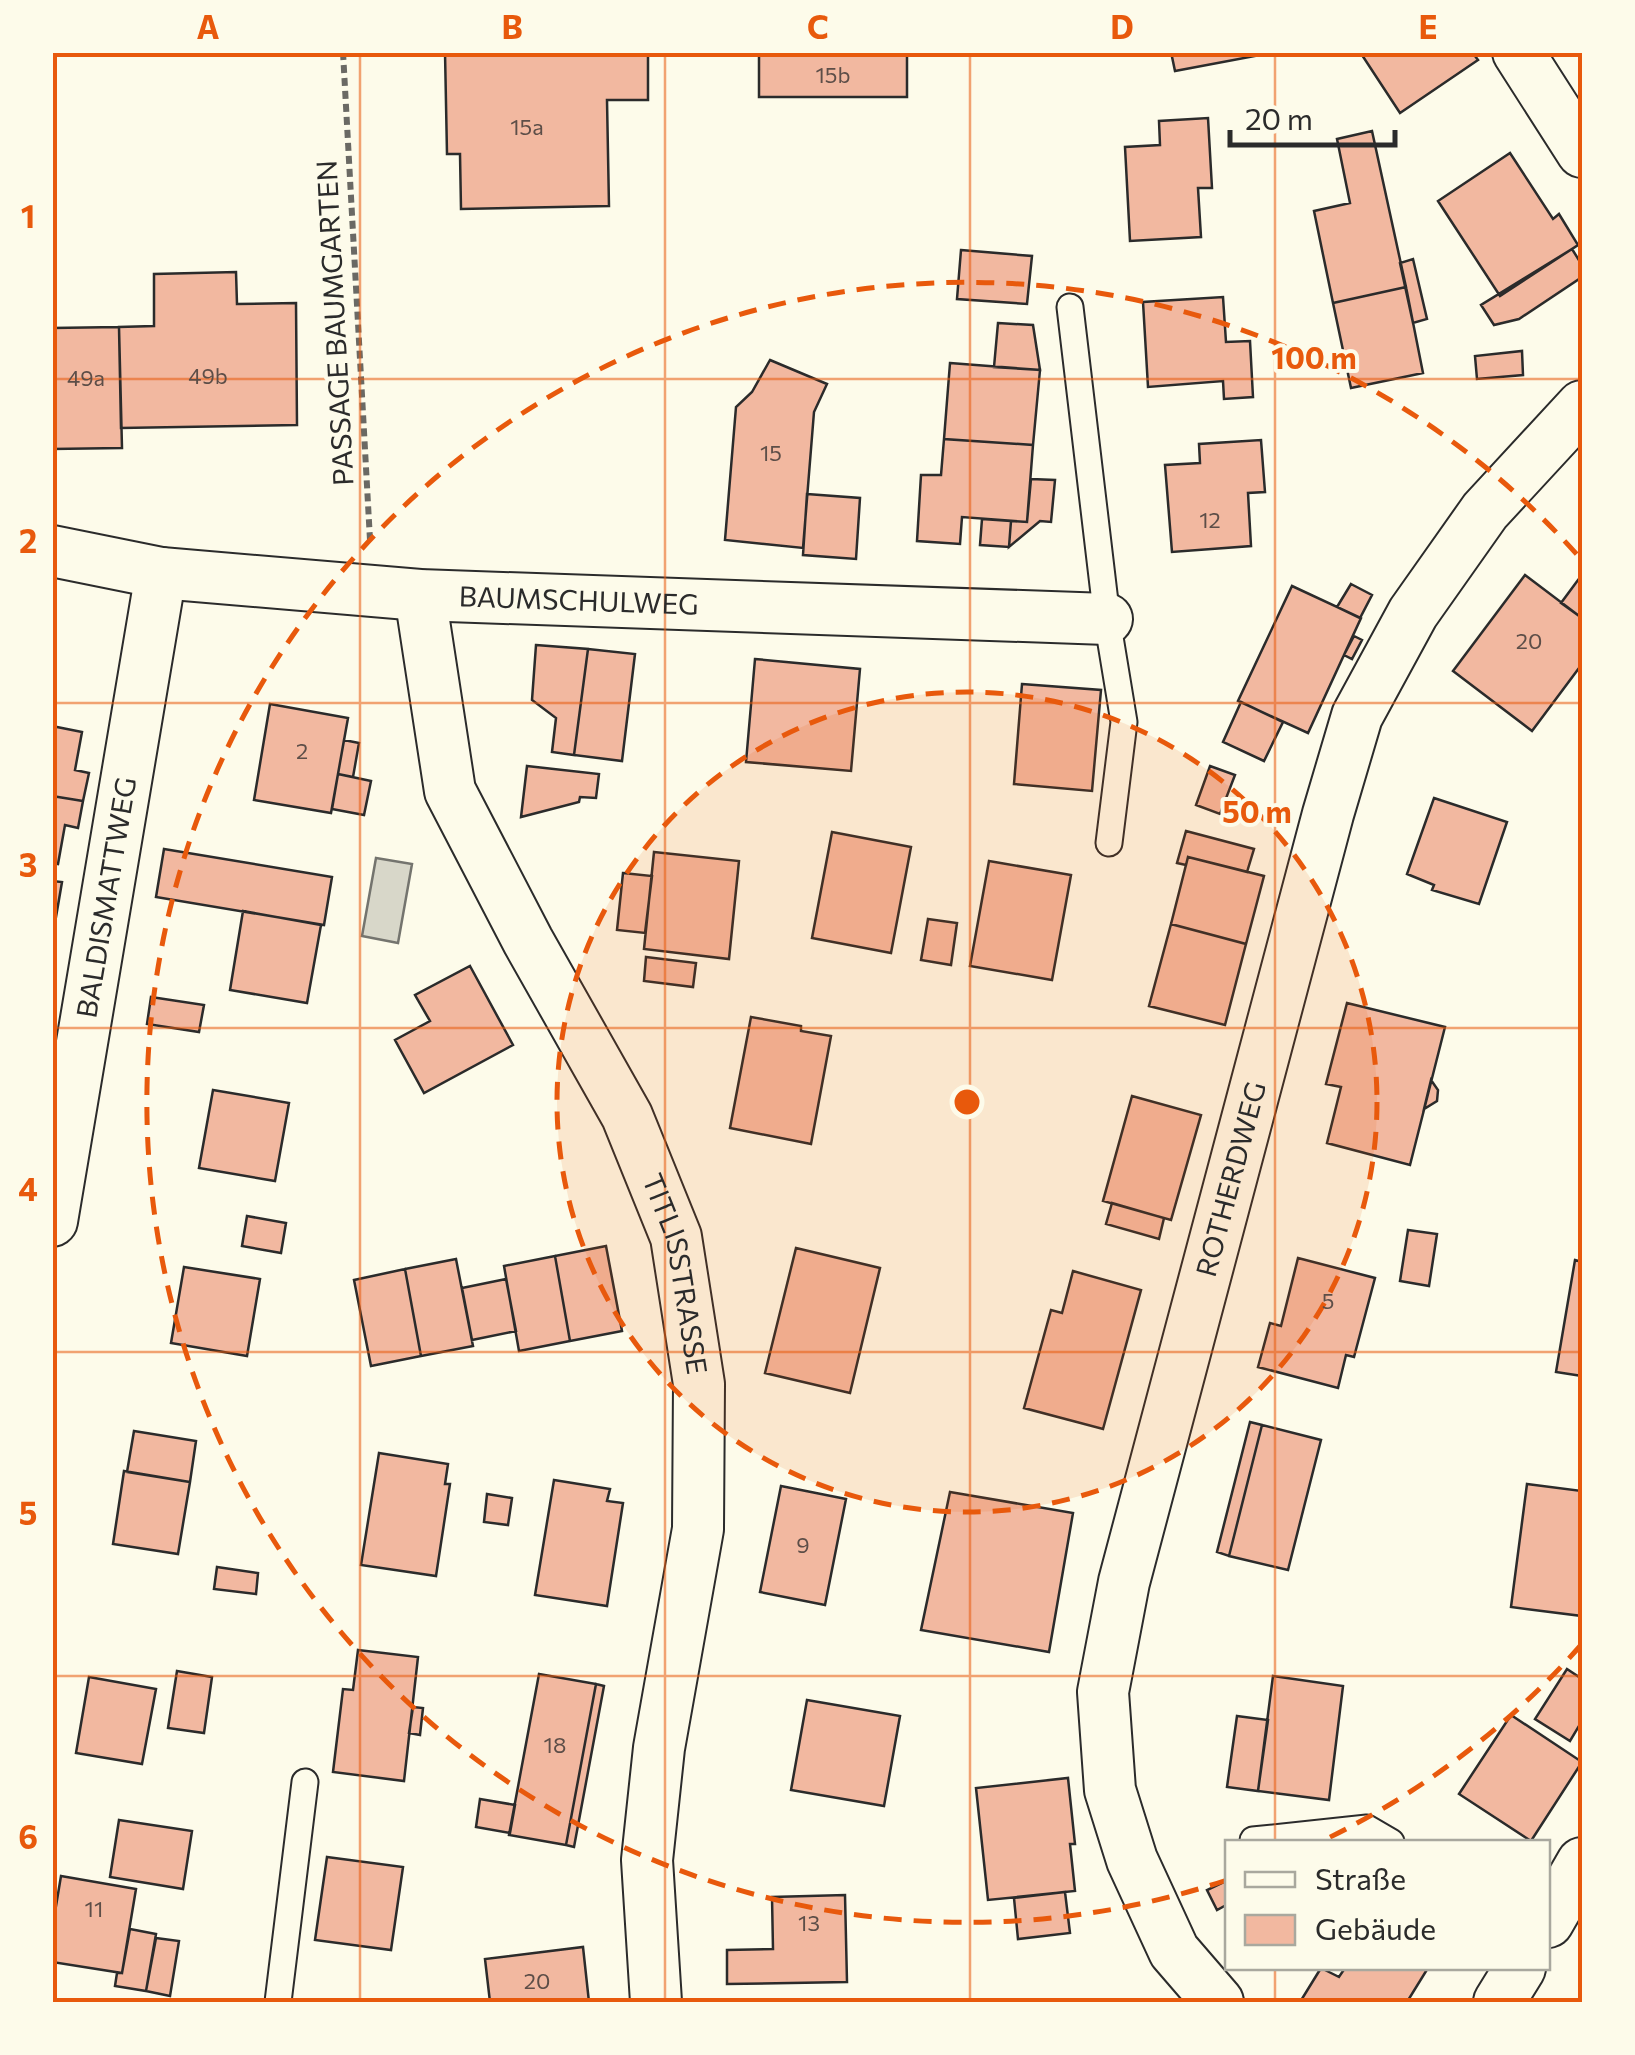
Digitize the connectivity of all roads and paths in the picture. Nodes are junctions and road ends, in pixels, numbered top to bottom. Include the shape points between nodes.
1 (343, 52) edge
2 (1518, 52) edge
3 (1582, 152) edge
4 (1070, 307) dead end
5 (1582, 406) edge
6 (52, 550) edge
7 (160, 574) junction
8 (396, 593) junction
9 (1107, 620) junction
10 (1109, 843) dead end
11 (52, 1221) edge
12 (305, 1782) dead end
13 (1254, 1840) dead end
14 (1388, 1840) edge
15 (1582, 1863) edge
16 (1550, 1919) edge
17 (1519, 1970) edge
18 (1210, 1998) edge
19 (278, 2002) edge
20 (656, 2002) edge
21 (1499, 2002) edge

1 - 8 path, PASSAGE BAUMGARTEN
2 - 3 street
4 - 9 lane
5 - 18 street, ROTHERDWEG via 1485,511 1413,613 1357,716 1124,1582 1103,1692 1110,1790 1132,1860 1174,1951
6 - 7 street, BAUMSCHULWEG
7 - 8 street, BAUMSCHULWEG
7 - 11 street, BALDISMATTWEG
8 - 9 street, BAUMSCHULWEG
8 - 20 street, TITLISSTRASSE via 450,791 626,1116 676,1237 699,1384 698,1529 646,1860
9 - 10 lane via 1124,722
12 - 19 lane
13 - 14 lane via 1367,1828
15 - 16 street
17 - 21 street

